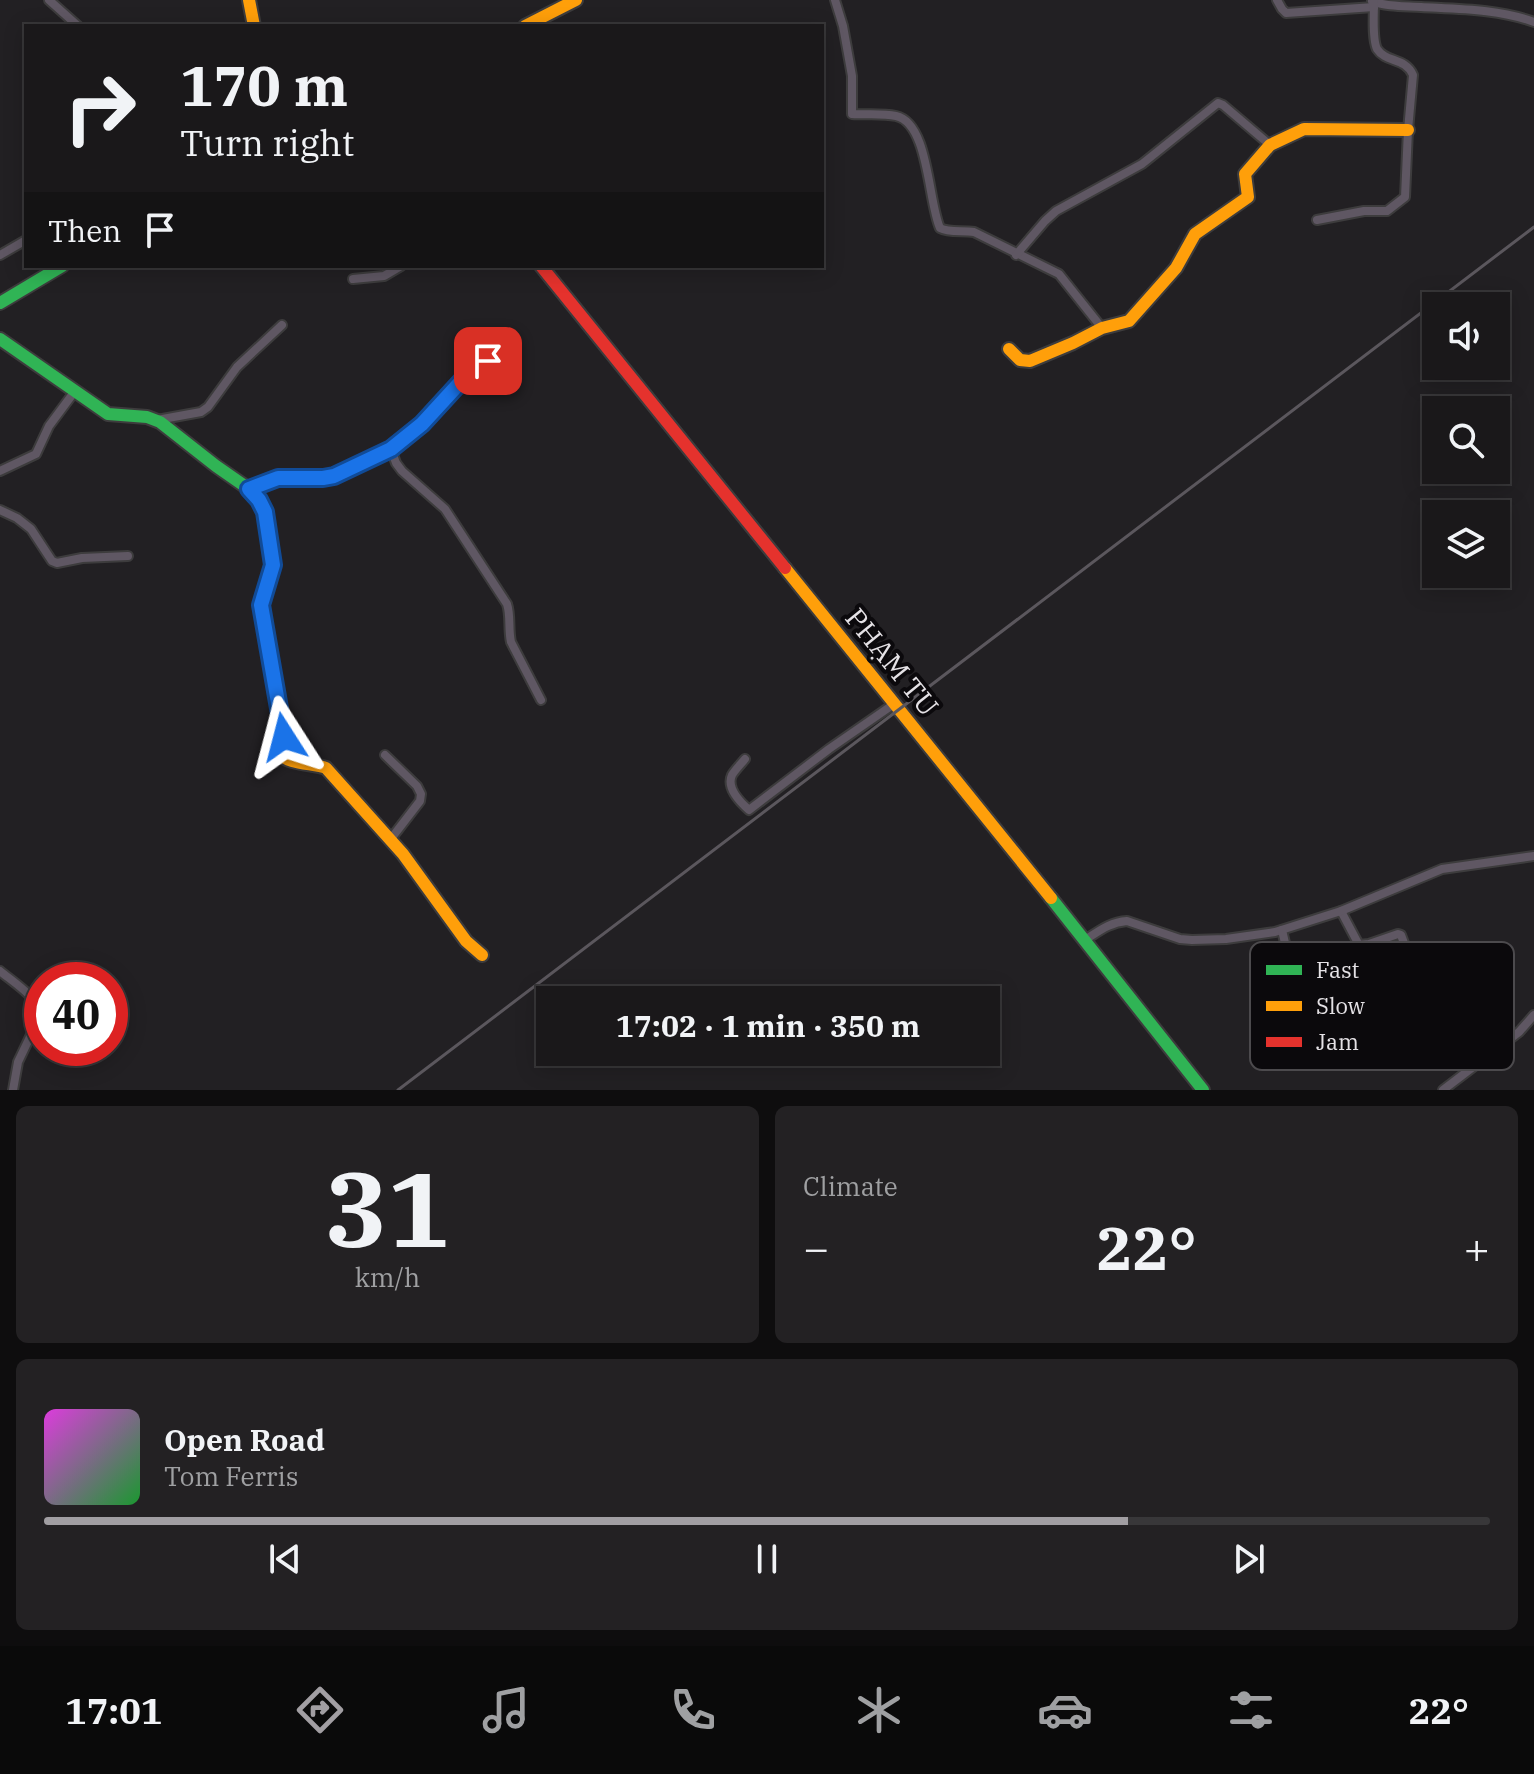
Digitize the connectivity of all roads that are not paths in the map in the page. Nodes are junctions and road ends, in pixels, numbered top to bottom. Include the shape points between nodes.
1 (49, 0) edge
2 (249, 0) edge
3 (576, 0) edge
4 (835, 0) edge
5 (1277, 0) edge
6 (1373, 3) edge
7 (1427, 4) edge
8 (1534, 22) edge
9 (76, 24) edge
10 (254, 24) edge
11 (529, 24) edge
12 (1408, 130) junction
13 (1270, 145) junction
14 (1317, 220) dead end
15 (24, 241) edge
16 (0, 255) edge
17 (1016, 255) junction
18 (59, 268) edge
19 (398, 268) edge
20 (543, 268) edge
21 (353, 279) dead end
22 (0, 303) edge
23 (282, 325) dead end
24 (1102, 328) junction
25 (0, 339) edge
26 (1009, 349) dead end
27 (503, 351) dead end
28 (75, 391) junction
29 (156, 420) junction
30 (391, 449) junction
31 (0, 471) edge
32 (249, 489) junction
33 (0, 510) edge
34 (128, 556) dead end
35 (541, 700) dead end
36 (894, 704) junction
37 (385, 755) dead end
38 (745, 759) dead end
39 (390, 840) junction
40 (1534, 856) edge
41 (1341, 911) junction
42 (1282, 930) junction
43 (1085, 940) junction
44 (1285, 942) edge
45 (1357, 942) edge
46 (1375, 942) edge
47 (1404, 942) edge
48 (482, 955) dead end
49 (0, 971) edge
50 (1534, 1015) edge
51 (1514, 1036) edge
52 (1469, 1070) edge
53 (13, 1090) edge
54 (1203, 1090) edge
55 (1443, 1090) edge

1 - 9 street
2 - 10 main road
3 - 11 main road
4 - 17 street via 852,76 852,114 906,120 921,145 940,228 974,232
5 - 6 street via 1286,13
6 - 7 street
6 - 12 street via 1375,45 1384,56 1405,63 1413,75
7 - 8 street
12 - 13 main road via 1304,129
12 - 14 street via 1405,197 1387,211
13 - 17 street via 1218,103 1142,164 1056,211
13 - 24 main road via 1245,174 1248,197 1195,234 1176,268 1136,315
15 - 16 street
17 - 24 street via 1059,274
18 - 22 main road
19 - 21 street via 384,276
20 - 36 main road, PHẠM TU
23 - 29 street via 237,367 208,407
24 - 26 main road via 1030,361 1020,360
25 - 28 main road
27 - 30 street via 466,376
28 - 29 main road via 108,414
28 - 31 street via 36,454
29 - 32 main road
30 - 32 street via 334,476 278,478
30 - 35 street via 402,471 445,509 507,604 511,642
32 - 39 main road via 265,512 273,565 261,605 284,731 283,758 326,768
33 - 34 street via 31,529 57,563
36 - 38 street via 749,810 731,784
36 - 43 main road, PHẠM TU
37 - 39 street via 421,794
39 - 48 main road
40 - 41 street via 1442,869
41 - 42 street
41 - 45 street
42 - 43 street via 1192,940 1127,921
42 - 44 street
43 - 54 main road, PHẠM TU
46 - 47 street via 1398,934
49 - 53 street via 41,1010 18,1062
50 - 51 street
52 - 55 street

